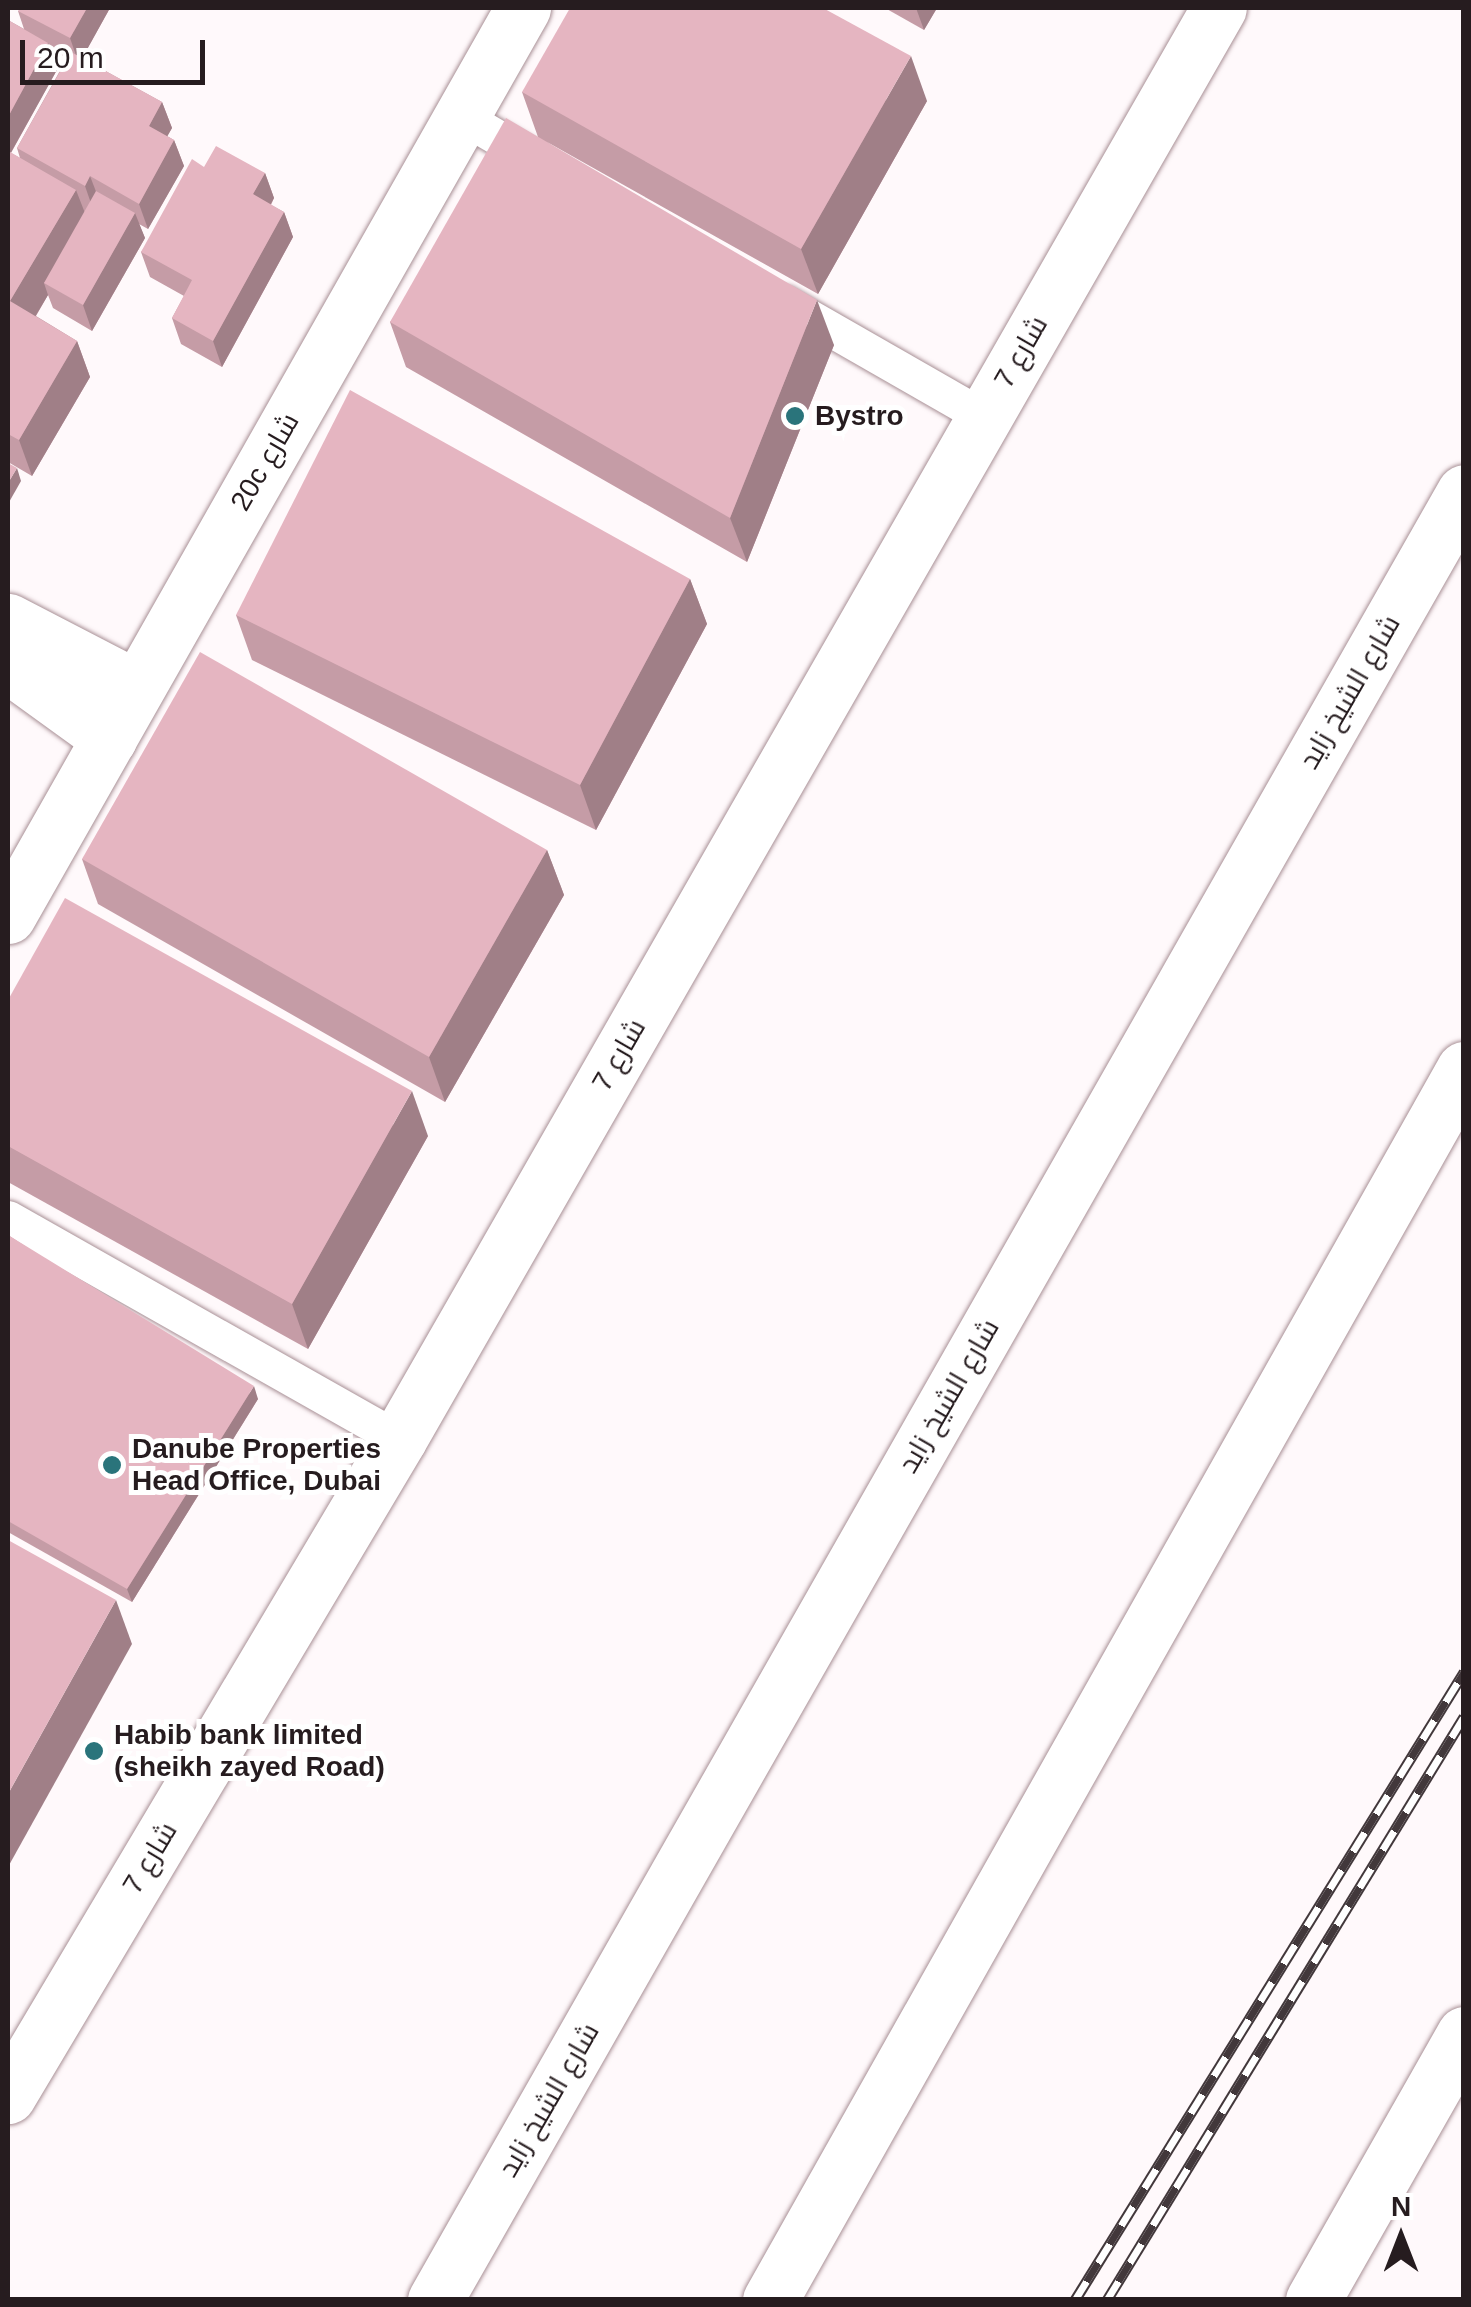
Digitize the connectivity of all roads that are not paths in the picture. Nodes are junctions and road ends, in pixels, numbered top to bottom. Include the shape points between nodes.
1 (523, 8) edge
2 (1220, 8) edge
3 (461, 116) junction
4 (562, 174) edge
5 (748, 281) edge
6 (984, 417) junction
7 (1464, 492) edge
8 (8, 621) edge
9 (8, 666) edge
10 (137, 688) junction
11 (109, 738) junction
12 (8, 916) edge
13 (1464, 1069) edge
14 (8, 1218) edge
15 (400, 1439) junction
16 (1464, 2034) edge
17 (8, 2096) edge
18 (435, 2300) edge
19 (770, 2300) edge
20 (1313, 2300) edge

1 - 3 main road, 20c شارع
2 - 6 main road, شارع 7
3 - 4 lane
3 - 10 main road, 20c شارع
5 - 6 lane
6 - 15 main road, شارع 7
7 - 18 main road, شارع الشيخ زايد
8 - 10 main road
9 - 11 main road
10 - 11 main road, 20c شارع
11 - 12 main road, 20c شارع
13 - 19 main road
14 - 15 lane
15 - 17 main road, شارع 7
16 - 20 main road

